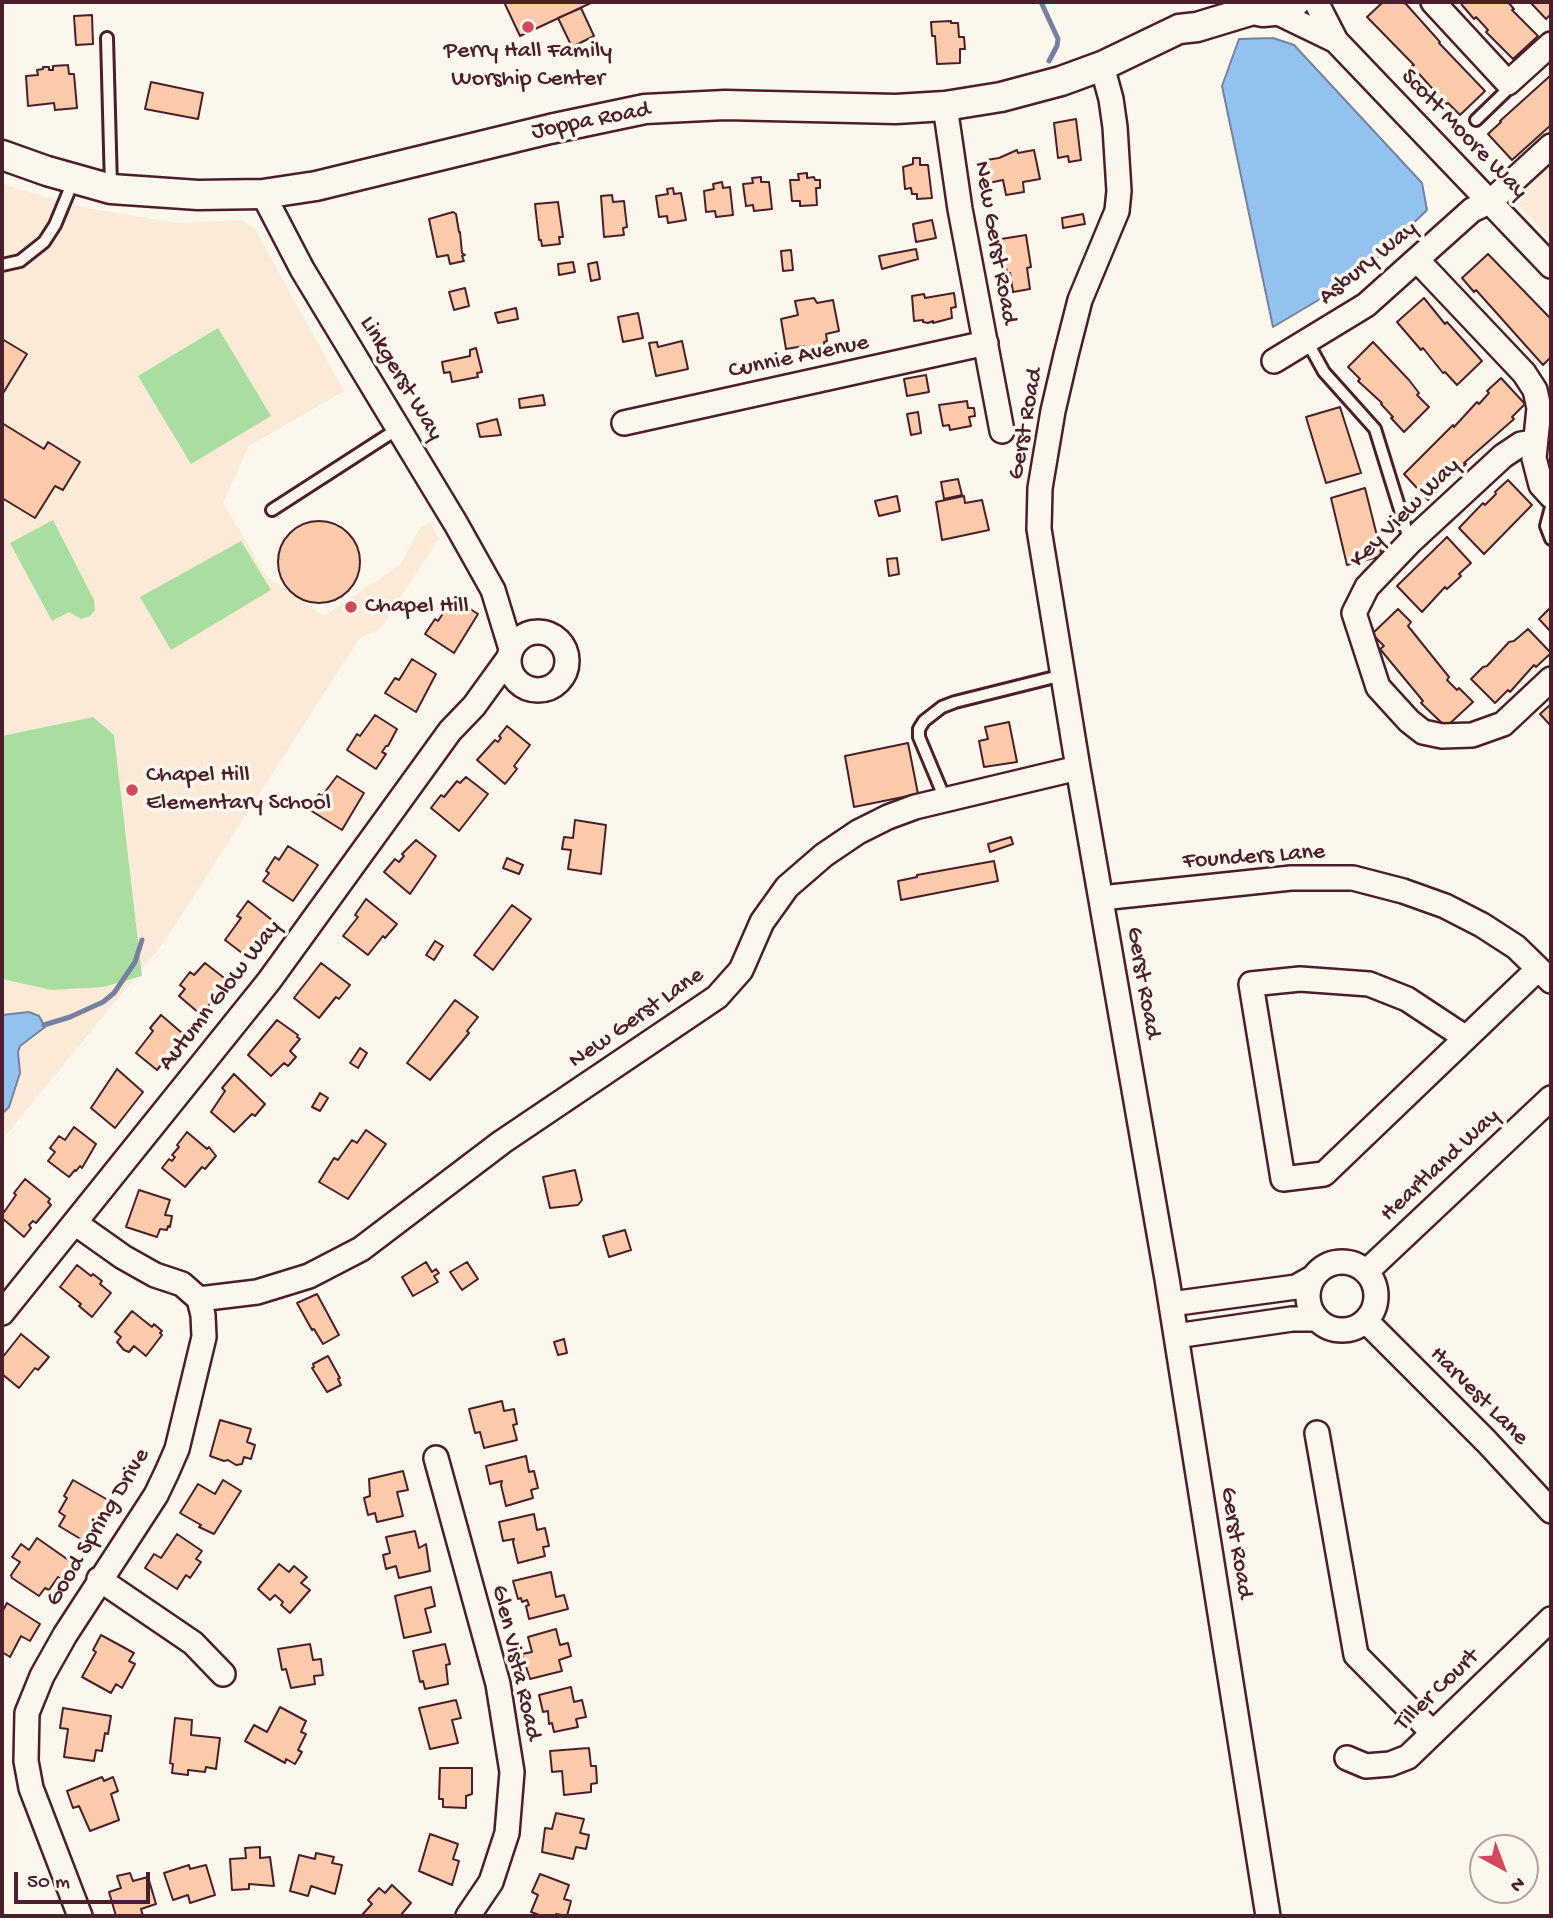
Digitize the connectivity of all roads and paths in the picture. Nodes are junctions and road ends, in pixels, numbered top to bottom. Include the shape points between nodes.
1 (1205, 2) edge
2 (1316, 2) edge
3 (1433, 2) edge
4 (1265, 6) edge
5 (1179, 29) junction
6 (107, 38) dead end
7 (1336, 41) junction
8 (1551, 44) edge
9 (1102, 66) junction
10 (1508, 83) junction
11 (945, 106) junction
12 (1476, 120) dead end
13 (1551, 146) edge
14 (2, 155) edge
15 (74, 179) junction
16 (111, 189) junction
17 (263, 194) junction
18 (1491, 201) junction
19 (1418, 261) junction
20 (2, 265) edge
21 (1551, 266) edge
22 (1308, 343) junction
23 (986, 344) junction
24 (1274, 361) dead end
25 (624, 424) dead end
26 (399, 428) junction
27 (1002, 430) dead end
28 (1535, 442) junction
29 (1551, 496) edge
30 (1551, 508) edge
31 (272, 510) dead end
32 (1551, 539) edge
33 (1410, 542) junction
34 (493, 590) junction
35 (536, 632) junction
36 (510, 654) junction
37 (1063, 675) junction
38 (1551, 679) edge
39 (524, 687) junction
40 (474, 706) junction
41 (1078, 768) junction
42 (944, 799) junction
43 (1101, 898) junction
44 (1545, 975) edge
45 (1466, 1038) junction
46 (1551, 1098) edge
47 (75, 1223) junction
48 (1366, 1272) junction
49 (1312, 1278) junction
50 (199, 1298) junction
51 (1171, 1304) junction
52 (2, 1313) edge
53 (1316, 1319) junction
54 (1366, 1321) junction
55 (1176, 1336) junction
56 (1317, 1433) dead end
57 (436, 1458) dead end
58 (1551, 1511) edge
59 (99, 1579) junction
60 (1551, 1619) edge
61 (223, 1674) dead end
62 (1433, 1733) junction
63 (1347, 1758) dead end
64 (80, 1916) edge
65 (468, 1916) edge
66 (1268, 1916) edge

1 - 5 street, Joppa Road
2 - 7 street, Scott Moore Way
3 - 10 street
4 - 5 street, Joppa Road
4 - 7 street, Scott Moore Way
5 - 9 street, Joppa Road
6 - 16 lane
7 - 18 street, Scott Moore Way
8 - 10 street
9 - 11 street, Joppa Road via 1028,90
9 - 37 street, Gerst Road via 1115,127 1117,211 1080,300 1040,488 1039,529
10 - 12 lane via 1505,92
11 - 17 street, Joppa Road via 645,109 316,186
11 - 23 street, New Gerst Road
13 - 18 street, Asbury Way
14 - 15 street, Joppa Road
15 - 16 street, Joppa Road
15 - 20 lane via 44,242 20,261
16 - 17 street, Joppa Road
17 - 26 street, Linkgerst Way via 302,269
18 - 19 street, Asbury Way via 1472,210
18 - 21 street, Scott Moore Way
19 - 22 street, Asbury Way via 1366,305
19 - 28 street via 1535,390 1539,408
22 - 24 street, Asbury Way
22 - 33 lane via 1324,372 1375,429
23 - 25 street, Cunnie Avenue
23 - 27 street, New Gerst Road
26 - 31 lane
26 - 34 street, Linkgerst Way
28 - 29 street via 1541,485
28 - 33 street, Key View Way via 1521,444 1503,456
30 - 32 lane via 1546,526
33 - 38 street, Key View Way via 1367,587 1354,613 1378,687 1409,721 1423,732 1472,735 1503,724
34 - 35 street, Linkgerst Way
34 - 36 street, Linkgerst Way
35 - 36 street via 521,637
35 - 39 street via 560,642 566,667 564,676 550,688
36 - 39 street via 512,675
36 - 40 street, Autumn Glow Way
37 - 41 street, Gerst Road
37 - 42 lane via 955,702 924,721 919,737
39 - 40 street, Autumn Glow Way
40 - 47 street, Autumn Glow Way via 450,730 274,975
41 - 42 street, New Gerst Lane
41 - 43 street, Gerst Road
42 - 50 street, New Gerst Lane via 888,817 824,855 773,905 741,970 717,997 502,1142 361,1249 309,1276 257,1292
43 - 44 street, Founders Lane via 1291,877 1353,878 1445,906 1516,947
43 - 51 street, Gerst Road
44 - 45 street
45 - 45 street via 1324,1174 1283,1179 1251,984 1300,979 1369,984 1408,999
46 - 48 street, Heartland Way
47 - 50 street via 123,1258 182,1284
47 - 52 street, Autumn Glow Way
48 - 49 street via 1340,1261
48 - 54 street via 1376,1300
49 - 51 street via 1296,1287
49 - 53 street via 1308,1299
50 - 59 street, Good Spring Drive via 204,1337 177,1449 156,1495
51 - 55 street, Gerst Road
53 - 54 street via 1346,1330
53 - 55 street
54 - 58 street, Harvest Lane
55 - 66 street, Gerst Road
56 - 62 street via 1356,1655
57 - 65 street, Glen Vista Road via 498,1684 512,1772 507,1833 491,1882
59 - 61 street via 192,1643
59 - 64 street, Good Spring Drive via 42,1676 27,1713 26,1761 31,1788
60 - 62 street, Tiller Court
62 - 63 street, Tiller Court via 1408,1757 1390,1763 1366,1766

